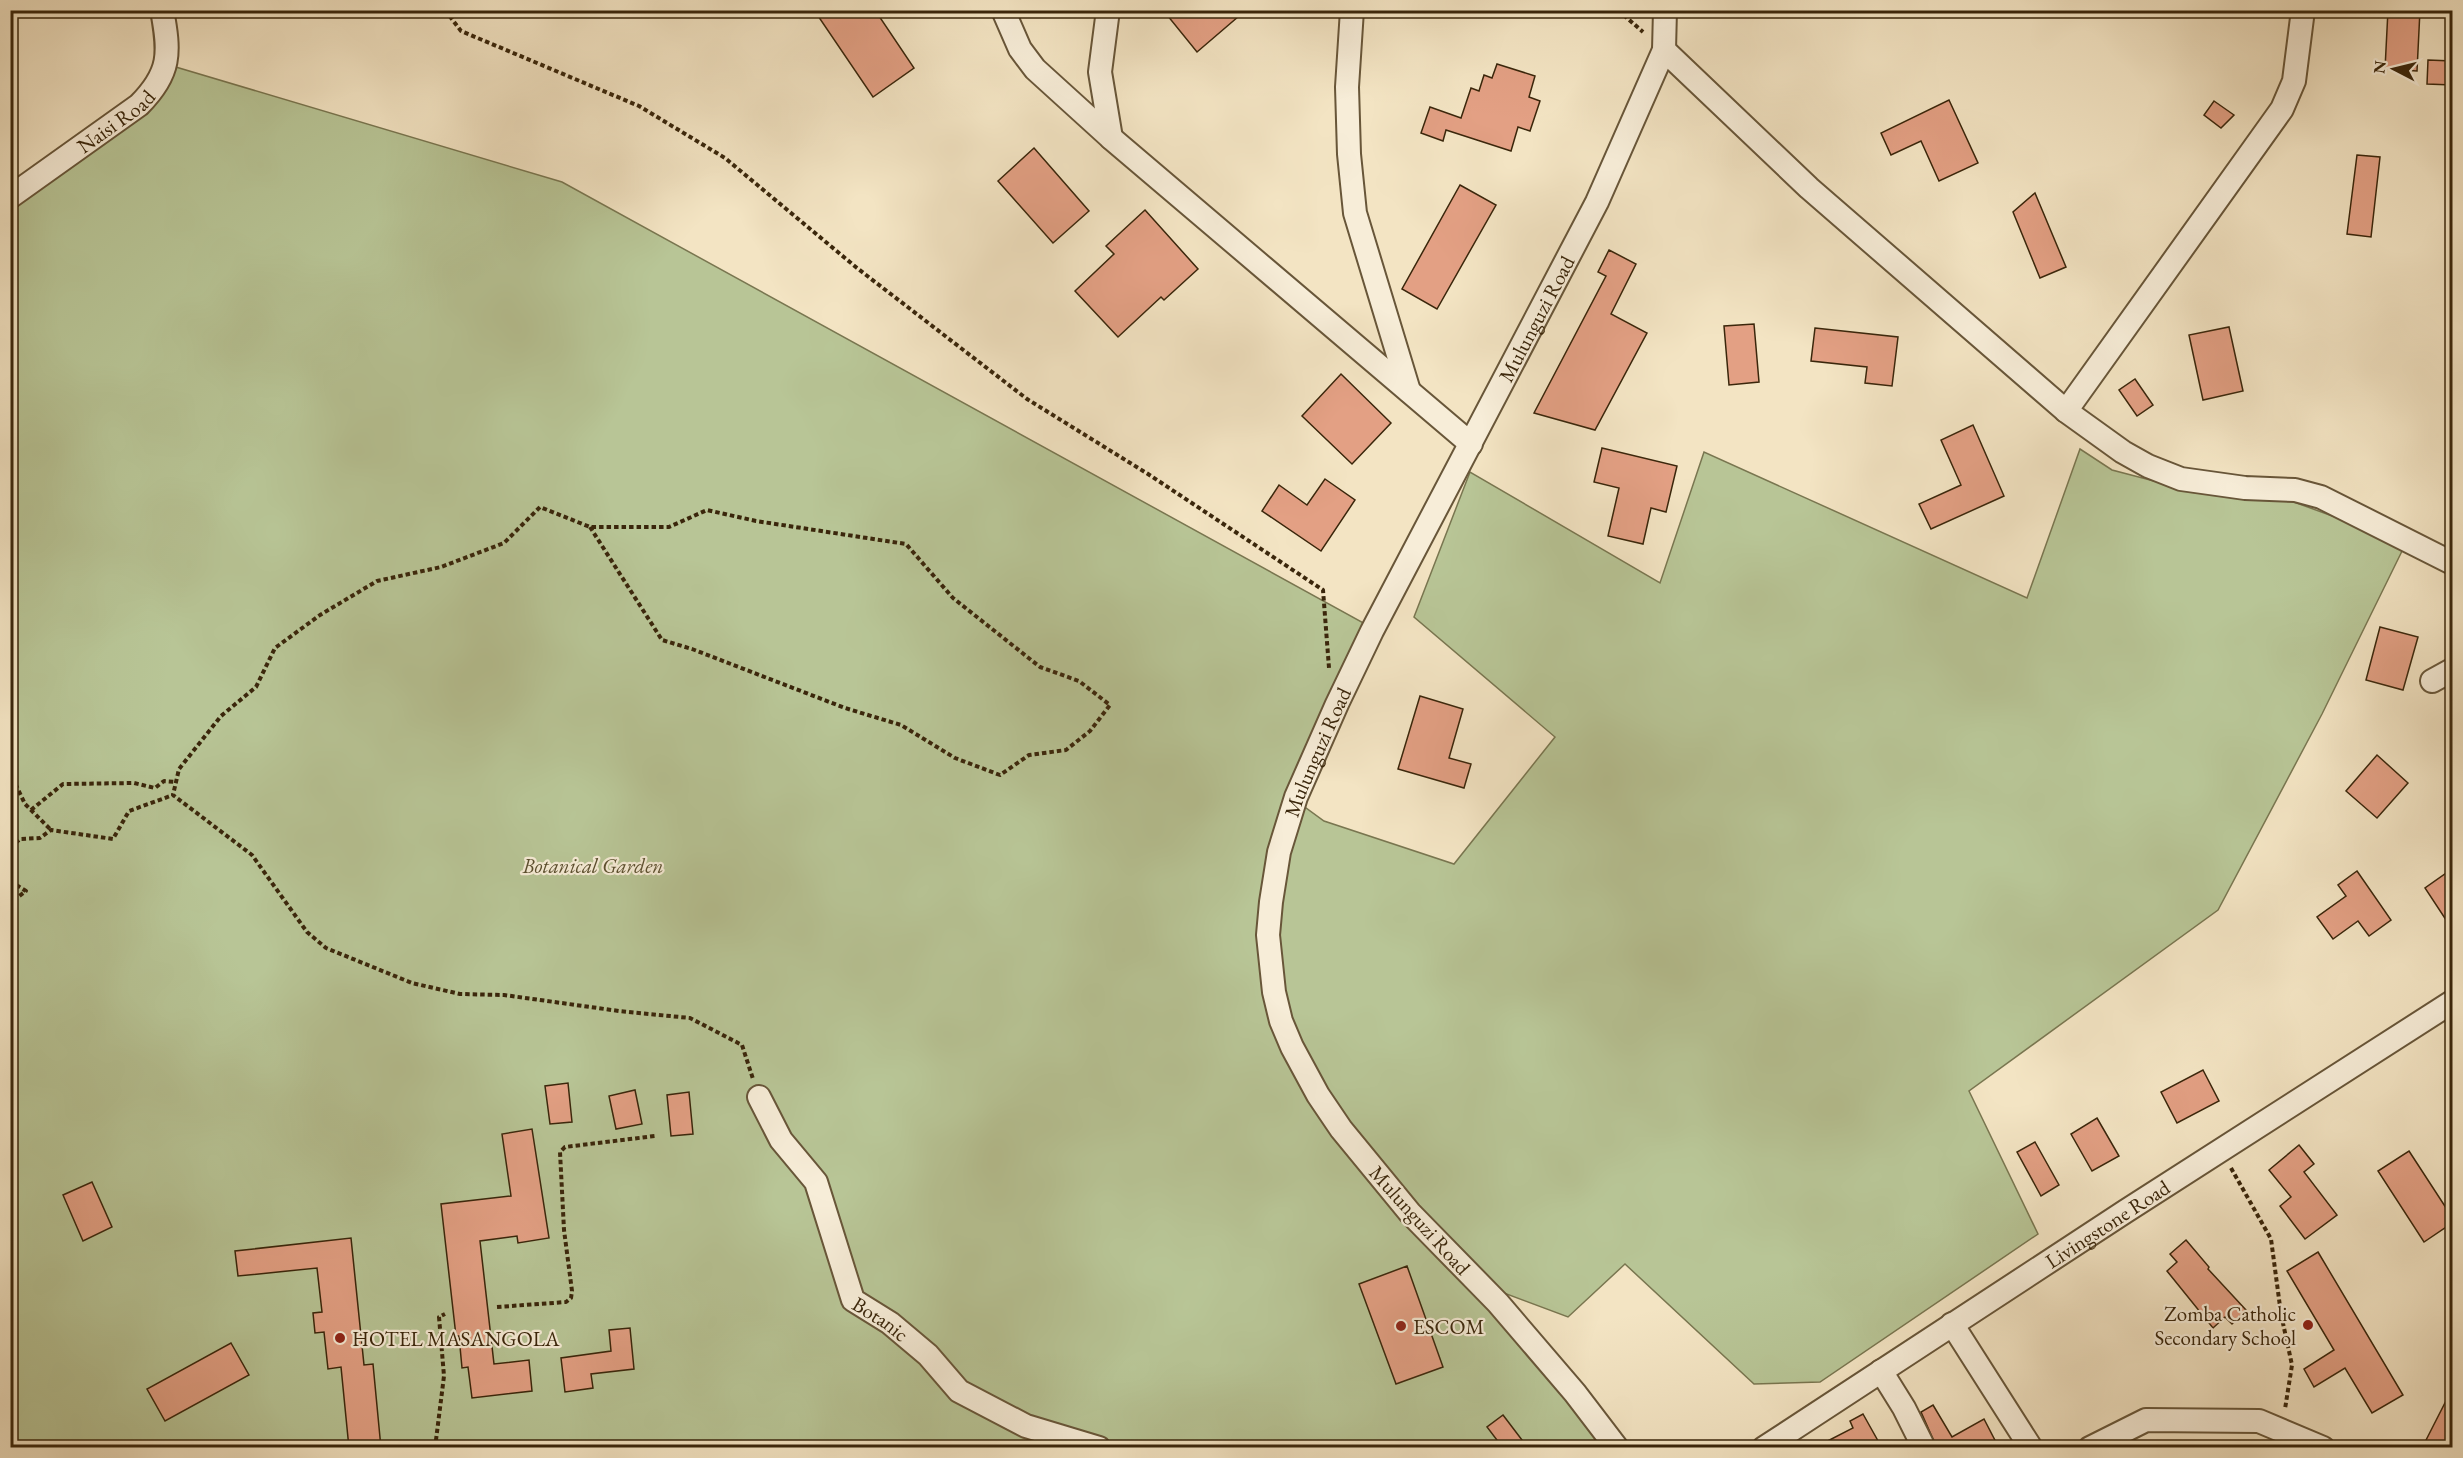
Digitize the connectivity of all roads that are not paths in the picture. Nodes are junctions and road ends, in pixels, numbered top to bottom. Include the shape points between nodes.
1 (162, 10) edge
2 (1003, 10) edge
3 (1108, 10) edge
4 (1352, 10) edge
5 (1665, 10) edge
6 (2303, 10) edge
7 (1664, 50) junction
8 (1111, 138) junction
9 (10, 197) edge
10 (1409, 391) junction
11 (2066, 411) junction
12 (1471, 444) junction
13 (2452, 563) edge
14 (2452, 670) edge
15 (2432, 681) dead end
16 (2452, 1002) edge
17 (759, 1097) road end
18 (1952, 1323) junction
19 (1881, 1371) junction
20 (1099, 1448) edge
21 (1617, 1448) edge
22 (1764, 1448) edge
23 (1924, 1448) edge
24 (2031, 1448) edge
25 (2090, 1448) edge
26 (2323, 1448) edge

1 - 9 street, Naisi Road via 168,51 155,88 139,105
2 - 8 street via 1020,49 1035,69
3 - 8 street via 1100,72
4 - 10 street via 1347,87 1354,213
5 - 7 street, Mulunguzi Road
6 - 11 street via 2294,81 2282,109
7 - 11 street via 1809,188
7 - 12 street, Mulunguzi Road via 1597,202
8 - 10 street
10 - 12 street
11 - 13 street via 2134,459 2166,474 2198,482 2309,493
12 - 21 street, Mulunguzi Road via 1372,631 1296,797 1274,878 1268,935 1274,992 1281,1021 1308,1076 1341,1129 1410,1213 1498,1303
14 - 15 street
16 - 18 street, Livingstone Road
17 - 20 street, Botanic via 781,1140 816,1182 853,1300 890,1323 928,1355 959,1391 1026,1426
18 - 19 street, Livingstone Road
18 - 24 street
19 - 22 street, Livingstone Road
19 - 23 street
25 - 26 street via 2146,1420 2259,1421

